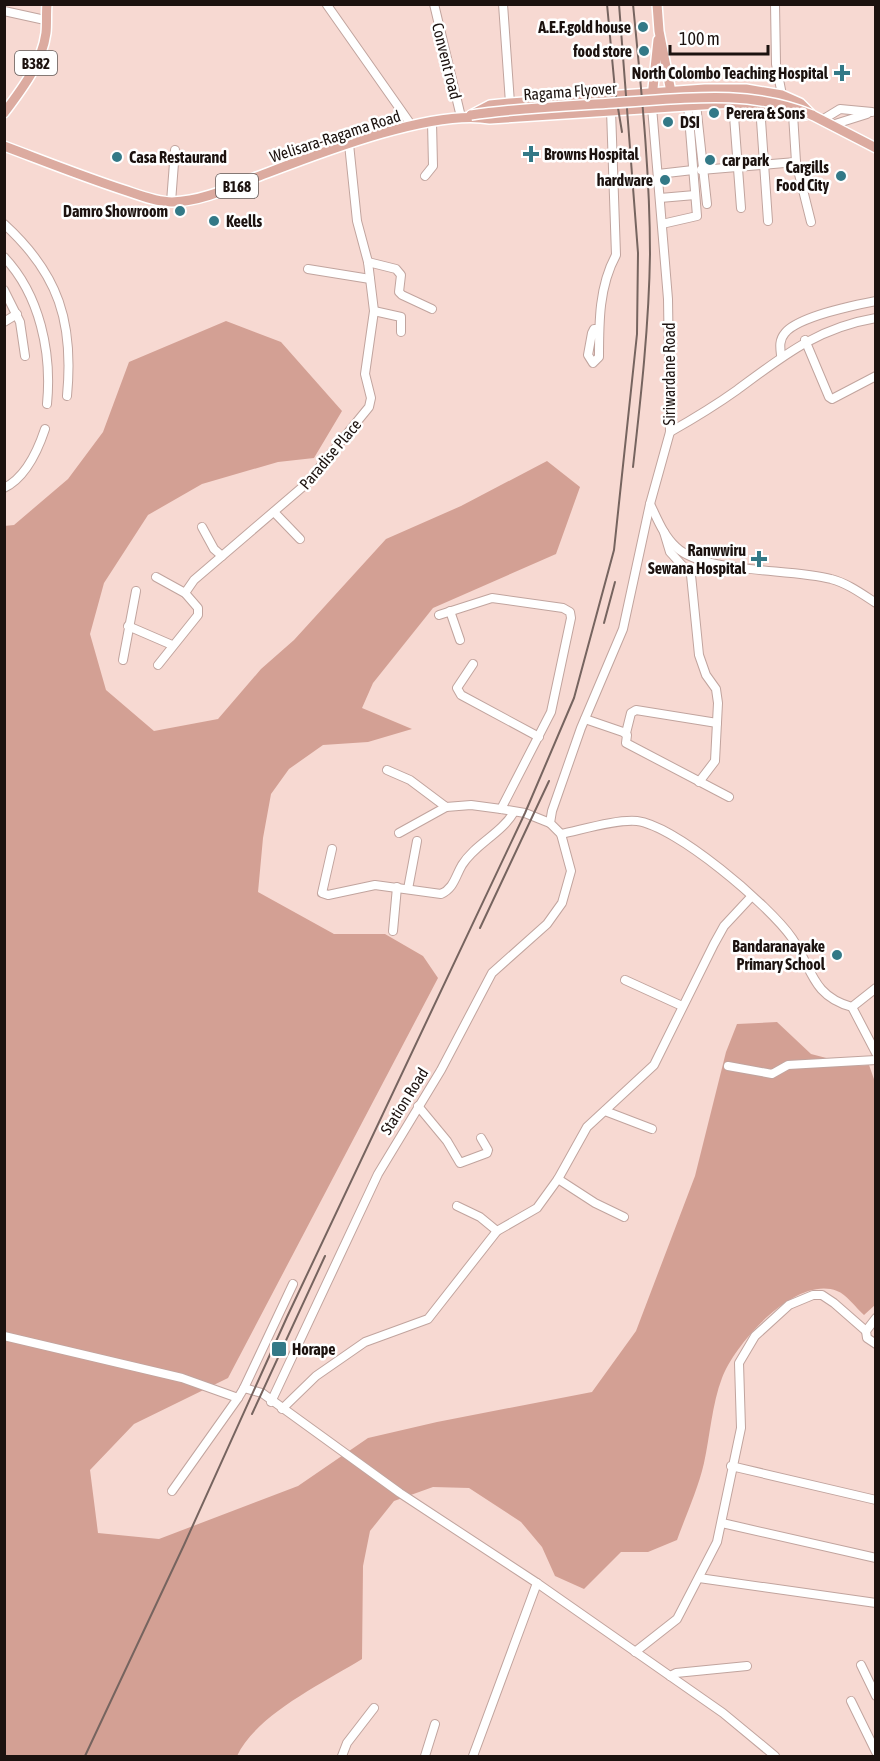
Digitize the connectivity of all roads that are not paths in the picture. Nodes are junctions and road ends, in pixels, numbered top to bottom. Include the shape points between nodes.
1 (47, 4) edge
2 (434, 4) edge
3 (503, 4) edge
4 (657, 4) edge
5 (775, 4) edge
6 (327, 5) edge
7 (4, 10) edge
8 (45, 20) junction
9 (658, 31) junction
10 (672, 91) junction
11 (651, 93) junction
12 (782, 95) junction
13 (510, 103) junction
14 (733, 103) junction
15 (692, 104) junction
16 (673, 106) junction
17 (760, 106) junction
18 (652, 107) junction
19 (610, 110) junction
20 (874, 111) edge
21 (4, 113) edge
22 (793, 114) junction
23 (812, 115) junction
24 (466, 116) junction
25 (822, 120) junction
26 (432, 122) junction
27 (832, 125) junction
28 (412, 126) junction
29 (349, 144) junction
30 (4, 146) edge
31 (876, 148) edge
32 (175, 150) dead end
33 (796, 162) junction
34 (763, 165) junction
35 (738, 167) junction
36 (697, 170) junction
37 (658, 174) junction
38 (425, 176) dead end
39 (695, 195) junction
40 (660, 198) junction
41 (171, 202) junction
42 (707, 204) dead end
43 (741, 208) dead end
44 (768, 221) dead end
45 (811, 222) dead end
46 (4, 224) edge
47 (662, 224) junction
48 (4, 257) edge
49 (368, 262) junction
50 (308, 268) dead end
51 (370, 279) junction
52 (4, 290) edge
53 (876, 301) edge
54 (432, 309) dead end
55 (374, 311) junction
56 (17, 314) junction
57 (876, 318) edge
58 (4, 322) edge
59 (599, 329) dead end
60 (401, 332) dead end
61 (805, 340) junction
62 (781, 355) junction
63 (25, 356) dead end
64 (876, 376) edge
65 (68, 396) dead end
66 (47, 404) dead end
67 (45, 429) dead end
68 (670, 432) junction
69 (4, 488) edge
70 (650, 504) junction
71 (274, 512) junction
72 (201, 527) dead end
73 (664, 532) junction
74 (300, 539) dead end
75 (222, 556) junction
76 (156, 577) dead end
77 (136, 591) dead end
78 (185, 593) junction
79 (876, 603) edge
80 (450, 611) junction
81 (440, 615) dead end
82 (128, 626) junction
83 (460, 640) dead end
84 (172, 645) junction
85 (123, 660) dead end
86 (473, 664) dead end
87 (158, 665) dead end
88 (585, 719) junction
89 (717, 723) junction
90 (626, 733) junction
91 (539, 737) junction
92 (387, 770) dead end
93 (699, 782) junction
94 (729, 797) dead end
95 (446, 807) junction
96 (501, 809) junction
97 (514, 812) junction
98 (550, 823) junction
99 (399, 833) dead end
100 (561, 834) junction
101 (417, 841) dead end
102 (332, 849) dead end
103 (397, 887) junction
104 (408, 889) junction
105 (751, 897) junction
106 (393, 931) dead end
107 (625, 980) dead end
108 (876, 988) edge
109 (682, 1006) junction
110 (852, 1007) junction
111 (876, 1053) edge
112 (876, 1060) edge
113 (728, 1066) dead end
114 (418, 1106) junction
115 (605, 1111) junction
116 (652, 1129) dead end
117 (481, 1138) dead end
118 (558, 1179) junction
119 (458, 1206) dead end
120 (624, 1216) dead end
121 (497, 1231) junction
122 (293, 1284) dead end
123 (876, 1318) edge
124 (866, 1331) junction
125 (4, 1336) edge
126 (876, 1344) edge
127 (244, 1388) junction
128 (238, 1398) junction
129 (271, 1402) junction
130 (282, 1409) junction
131 (731, 1466) junction
132 (172, 1491) dead end
133 (876, 1500) edge
134 (722, 1523) junction
135 (876, 1558) edge
136 (699, 1578) junction
137 (537, 1583) junction
138 (876, 1603) edge
139 (635, 1652) junction
140 (861, 1665) dead end
141 (747, 1666) dead end
142 (670, 1676) junction
143 (876, 1696) edge
144 (851, 1701) dead end
145 (374, 1707) dead end
146 (435, 1724) dead end
147 (876, 1752) edge
148 (772, 1754) edge
149 (342, 1756) edge
150 (424, 1756) edge
151 (473, 1756) edge
152 (762, 1756) edge

1 - 8 main road, B382
2 - 24 street, Convent road
3 - 13 street
4 - 9 main road
5 - 12 street via 776,64
6 - 28 street
7 - 8 street
8 - 21 main road, B382 via 46,33 35,66
9 - 10 main road
9 - 11 main road
10 - 11 main road, B168
10 - 12 main road, B168 via 746,89
10 - 16 main road
11 - 13 main road, B168
11 - 18 main road
12 - 23 main road, B168 via 800,103
13 - 24 main road, B168 via 490,105
14 - 15 main road, B168
14 - 17 main road, B168
14 - 35 street
15 - 16 main road, B168
15 - 36 street
16 - 18 main road, B168
17 - 22 main road, B168
17 - 34 street
18 - 19 main road, B168
18 - 37 street, Siriwardane Road
19 - 24 main road, B168
19 - 59 street via 616,255 605,275
20 - 25 street via 840,109
20 - 27 street
22 - 23 main road, B168
22 - 33 street
23 - 24 main road, Ragama Flyover / B168, bridge via 772,101 724,96
23 - 25 main road, B168
24 - 26 main road, Welisara-Ragama Road / B168
25 - 27 main road, B168
26 - 28 main road, Welisara-Ragama Road / B168
26 - 38 street via 433,166
27 - 31 main road, B168
28 - 29 main road, Welisara-Ragama Road / B168
29 - 41 main road, Welisara-Ragama Road / B168 via 220,193
29 - 49 street, Paradise Place via 357,221
30 - 41 main road, Welisara-Ragama Road / B168 via 154,200
32 - 41 street
33 - 34 street
33 - 45 street
34 - 35 street
34 - 44 street
35 - 36 street
35 - 43 street
36 - 37 street
36 - 39 street
36 - 42 street
37 - 40 street, Siriwardane Road
39 - 40 street
39 - 47 street via 696,218
40 - 47 street, Siriwardane Road
46 - 65 street via 45,270 59,298 69,338
47 - 68 street, Siriwardane Road via 669,322
48 - 66 street via 14,267 39,315 46,351
49 - 51 street, Paradise Place
49 - 54 street via 396,269 401,275 399,292
50 - 51 street
51 - 55 street, Paradise Place
52 - 56 street
53 - 62 street via 844,307 795,325 780,342
55 - 60 street via 400,317
55 - 71 street, Paradise Place via 365,374 369,407 306,484
56 - 58 street
56 - 63 street
57 - 61 street via 852,322
61 - 62 street
61 - 64 street via 832,399
62 - 68 street via 736,390
67 - 69 street via 38,450 14,482
68 - 70 street, Siriwardane Road
70 - 73 street
70 - 88 street, Siriwardane Road via 623,629
71 - 74 street
71 - 75 street, Paradise Place
72 - 75 street via 213,549
73 - 79 street via 687,555 734,567 831,579
73 - 89 street via 670,552 691,575 699,655 716,689
75 - 78 street, Paradise Place via 194,579
76 - 78 street
77 - 82 street
78 - 84 street via 198,608 198,615
80 - 81 street
80 - 83 street
80 - 91 street via 492,598 570,612 551,712
82 - 84 street
82 - 85 street
84 - 87 street
86 - 91 street via 457,688 461,695
88 - 90 street
88 - 98 street, Siriwardane Road
89 - 90 street via 636,710 631,713
89 - 93 street via 715,761
90 - 93 street via 626,743
91 - 96 street via 516,774
92 - 95 street via 410,780
93 - 94 street
95 - 96 street
95 - 99 street
96 - 97 street
97 - 98 street
97 - 104 street via 506,825 463,864 450,890 441,894
98 - 100 street
100 - 105 street via 634,820 654,824 727,872
100 - 114 street, Station Road via 571,871 562,903 547,924 492,973
101 - 104 street
102 - 103 street via 322,893 375,885
103 - 104 street
103 - 106 street
105 - 109 street via 724,926
105 - 110 street via 792,937 815,982 827,996
107 - 109 street
108 - 110 street
109 - 115 street via 654,1065
110 - 111 street
112 - 113 street via 788,1065 772,1074
114 - 117 street via 460,1163 487,1153
114 - 129 street, Station Road via 378,1174
115 - 116 street
115 - 118 street via 587,1127
118 - 120 street
118 - 121 street via 537,1208
119 - 121 street
121 - 130 street via 428,1319 365,1342 316,1376
122 - 127 street
123 - 124 street
124 - 126 street via 867,1338
124 - 131 street via 834,1303 822,1295 813,1295 789,1305 755,1336 739,1363 741,1428
125 - 128 street via 182,1378
127 - 128 street
127 - 129 street via 262,1393
128 - 132 street
129 - 130 street
130 - 137 street
131 - 133 street
131 - 134 street
134 - 135 street
134 - 136 street
136 - 138 street
136 - 139 street via 677,1619
137 - 139 street
137 - 151 street
139 - 142 street
140 - 143 street
141 - 142 street
142 - 148 street
144 - 147 street
145 - 149 street
146 - 150 street
148 - 152 street

